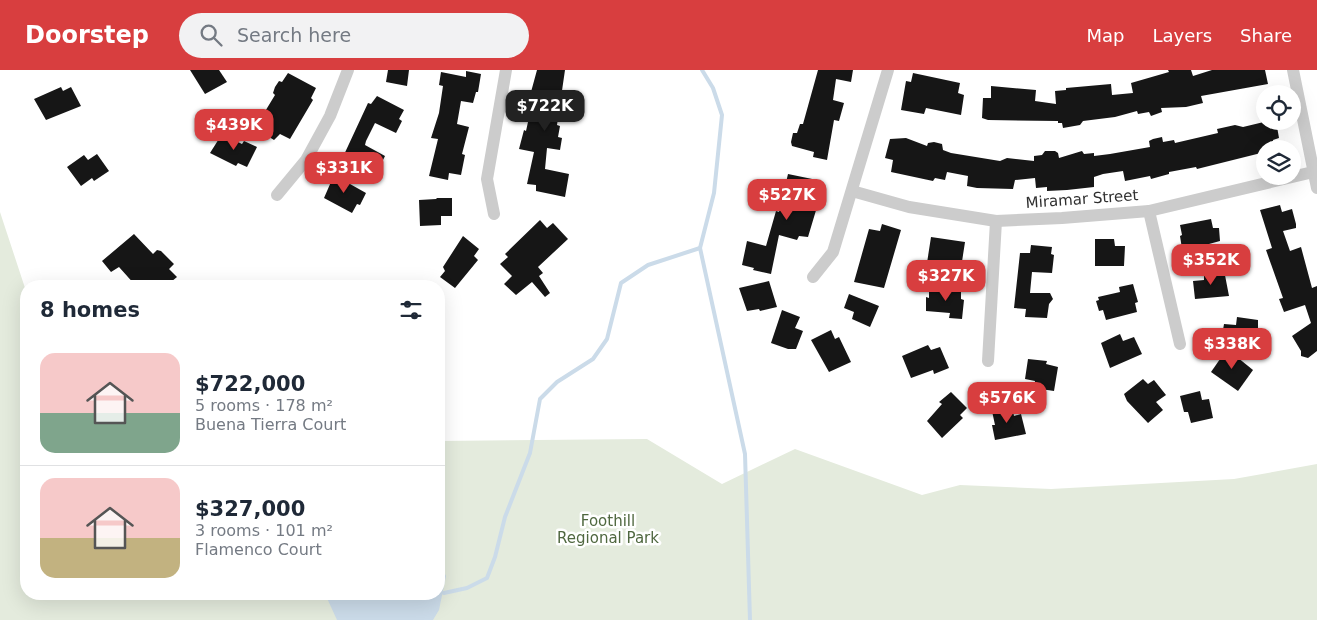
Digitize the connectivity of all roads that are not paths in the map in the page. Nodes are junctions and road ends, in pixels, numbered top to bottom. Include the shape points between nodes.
1 (348, 70) edge
2 (506, 70) edge
3 (888, 70) edge
4 (1293, 70) edge
5 (1315, 172) edge
6 (1317, 188) edge
7 (852, 191) junction
8 (277, 195) dead end
9 (1148, 211) junction
10 (494, 214) dead end
11 (996, 221) junction
12 (813, 277) dead end
13 (1180, 344) dead end
14 (988, 361) dead end

1 - 8 street via 330,116 310,151
2 - 10 street via 486,178
3 - 7 street
4 - 5 street
5 - 6 street
5 - 9 street, Miramar Street
7 - 11 street, Miramar Street via 908,207
7 - 12 street via 833,252
9 - 11 street, Miramar Street
9 - 13 street
11 - 14 street

